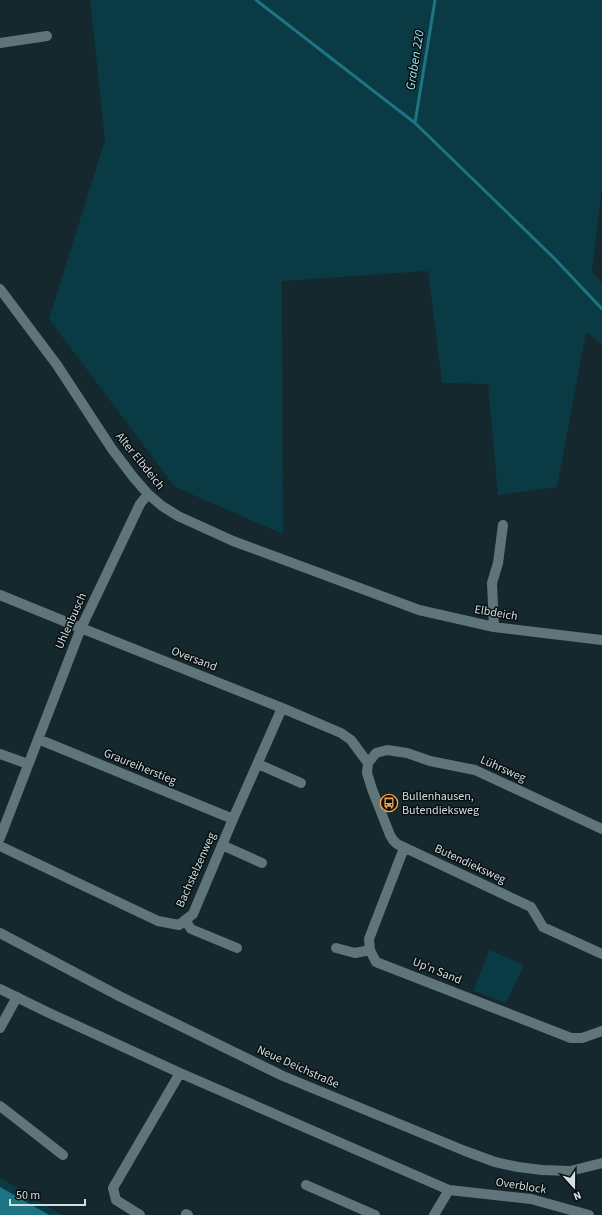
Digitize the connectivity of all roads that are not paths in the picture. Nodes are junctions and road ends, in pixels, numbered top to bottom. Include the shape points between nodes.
1 (47, 36) dead end
2 (0, 43) edge
3 (0, 289) edge
4 (148, 494) junction
5 (503, 525) dead end
6 (0, 595) edge
7 (388, 598) joint
8 (494, 627) junction
9 (81, 628) junction
10 (602, 640) edge
11 (282, 708) junction
12 (38, 739) junction
13 (0, 754) edge
14 (368, 763) junction
15 (28, 764) junction
16 (258, 764) junction
17 (301, 783) dead end
18 (233, 819) junction
19 (602, 829) edge
20 (0, 838) edge
21 (222, 845) junction
22 (0, 846) edge
23 (404, 848) junction
24 (262, 863) dead end
25 (185, 920) junction
26 (0, 932) edge
27 (237, 948) dead end
28 (336, 948) dead end
29 (370, 950) junction
30 (602, 954) edge
31 (0, 988) edge
32 (17, 997) junction
33 (0, 1028) edge
34 (602, 1031) edge
35 (180, 1074) junction
36 (0, 1106) edge
37 (63, 1155) dead end
38 (602, 1163) edge
39 (306, 1186) dead end
40 (449, 1190) junction
41 (140, 1215) edge
42 (375, 1215) edge
43 (434, 1215) edge
44 (589, 1215) edge

1 - 2 street
3 - 4 street, Alter Elbdeich via 57,365 112,449
4 - 7 street, Alter Elbdeich via 178,516 209,531
4 - 9 street, Uhlenbusch via 140,504
5 - 8 street via 498,563 492,583
6 - 9 street, Oversand
7 - 8 street, Elbdeich via 419,610
8 - 10 street, Elbdeich
9 - 11 street, Oversand
9 - 12 street, Uhlenbusch
11 - 14 street, Oversand via 341,733 351,740
11 - 16 street, Bachstelzenweg
12 - 15 street, Uhlenbusch
12 - 18 street, Graureiherstieg
13 - 15 street
14 - 19 street, Lührsweg via 376,753 387,750 474,770
14 - 23 street, Butendieksweg via 367,773 392,840
15 - 20 street, Uhlenbusch
16 - 17 street
16 - 18 street, Bachstelzenweg
18 - 21 street, Bachstelzenweg
21 - 24 street
21 - 25 street, Bachstelzenweg via 193,914
22 - 25 street, Bachstelzenweg via 158,921 178,925
23 - 29 street via 369,939
23 - 30 street, Butendieksweg via 531,907 543,927
25 - 27 street via 191,928
26 - 38 street, Neue Deichstraße via 121,997 283,1076 465,1151 495,1162 542,1170 570,1170
28 - 29 street via 355,953
29 - 34 street, Up'n Sand via 376,962 571,1038 582,1038
31 - 32 street, Overblock
32 - 33 street
32 - 35 street, Overblock
35 - 40 street, Overblock
35 - 41 street via 113,1188 116,1200
36 - 37 street
39 - 42 street
40 - 43 street
40 - 44 street, Overblock via 531,1199

